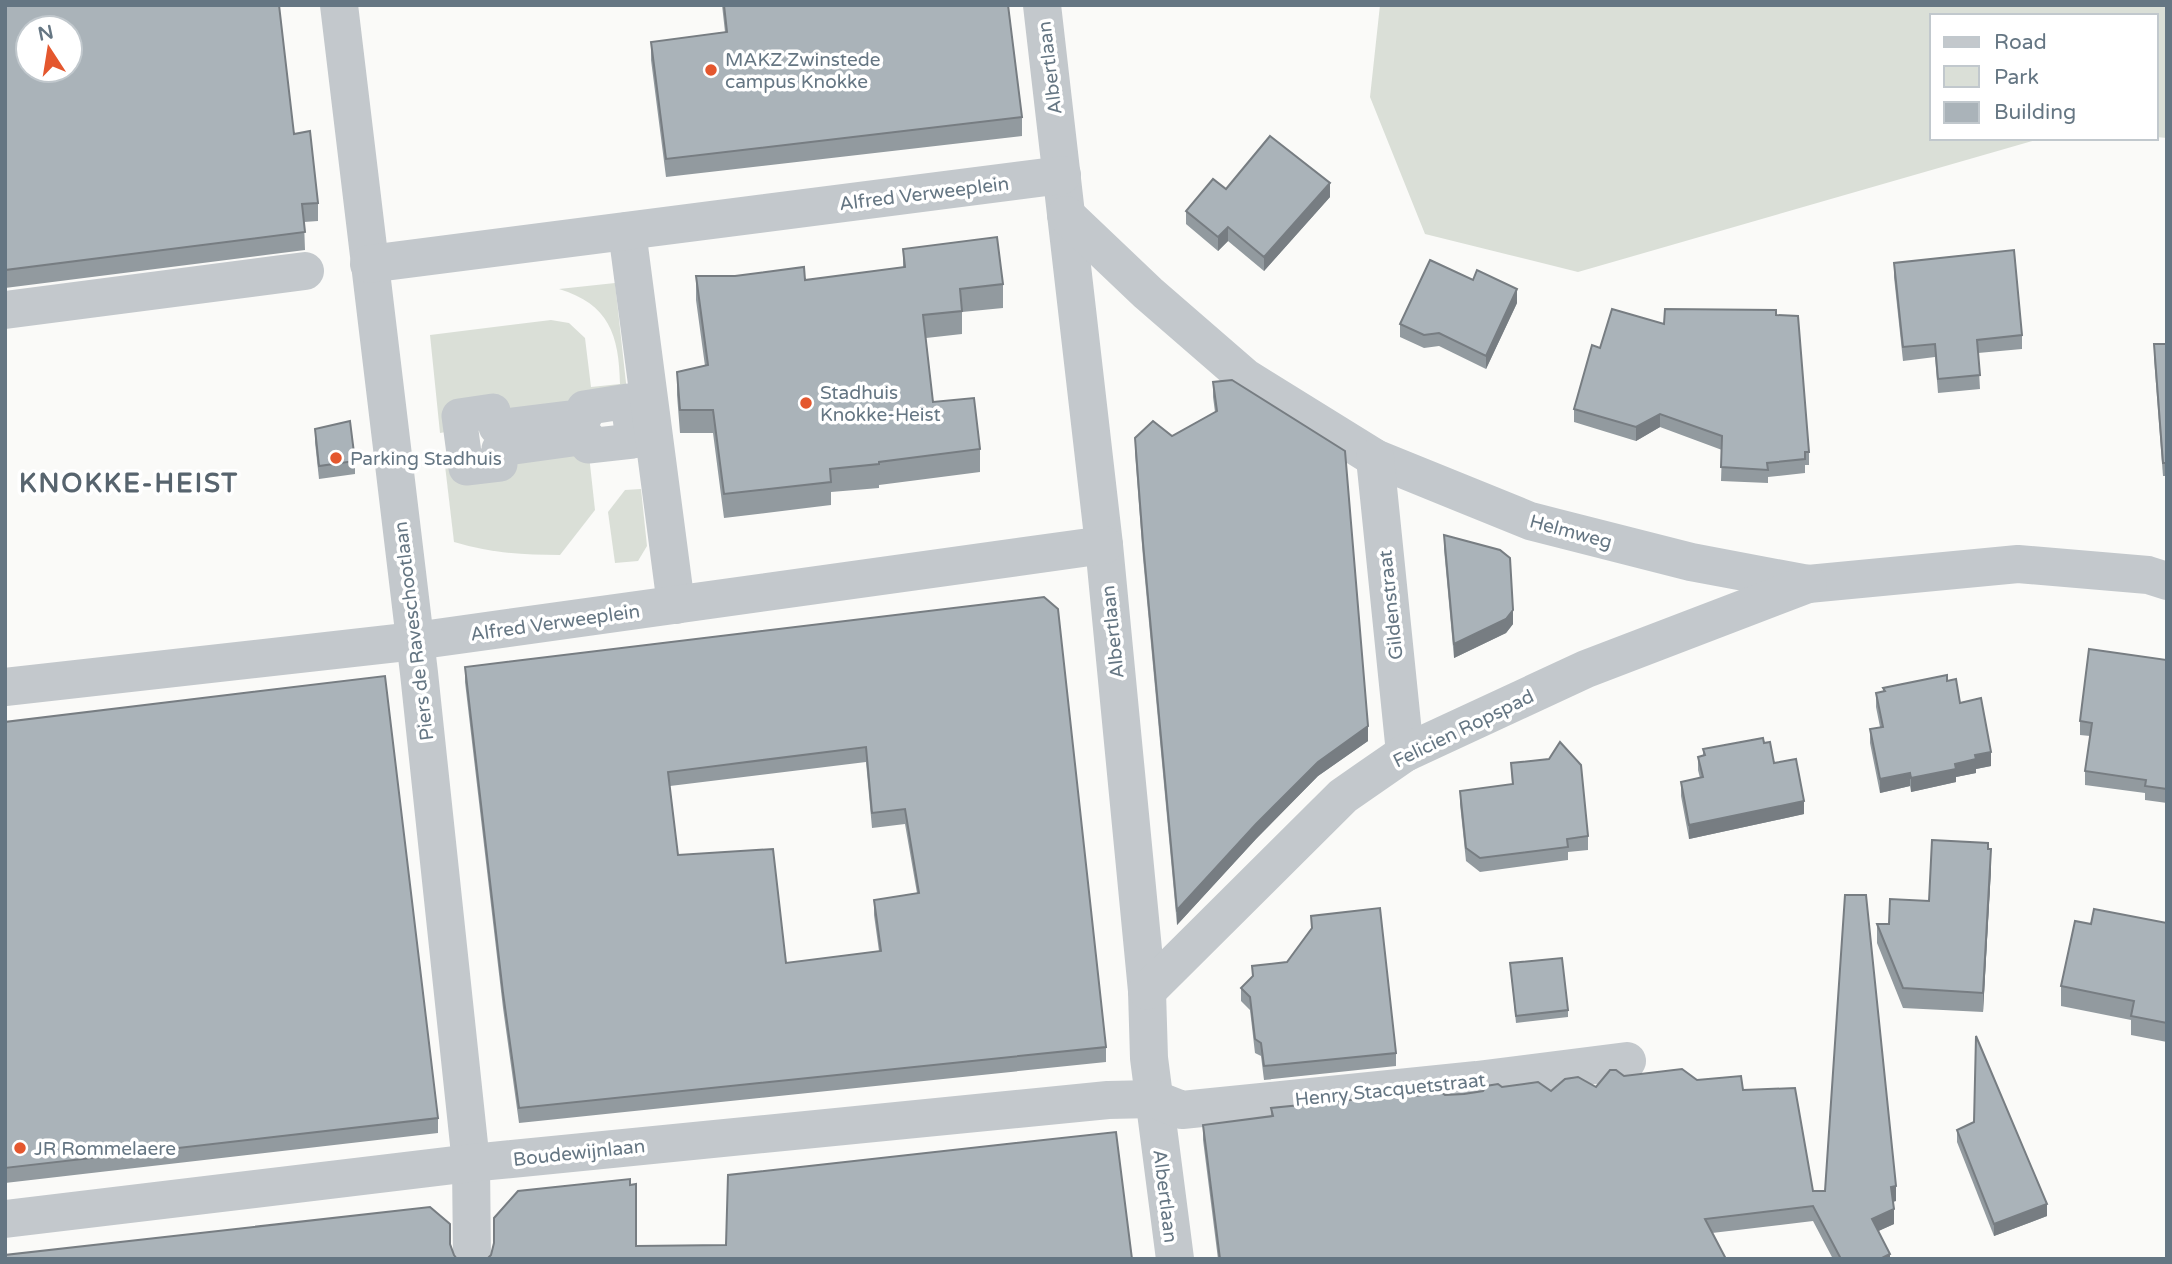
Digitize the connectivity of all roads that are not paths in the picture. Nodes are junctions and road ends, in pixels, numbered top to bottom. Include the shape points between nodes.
1 (339, 5) edge
2 (1042, 5) edge
3 (1062, 176) junction
4 (1066, 215) junction
5 (627, 231) junction
6 (369, 264) junction
7 (305, 271) dead end
8 (5, 310) edge
9 (463, 442) joint
10 (1375, 458) junction
11 (1104, 545) junction
12 (2167, 581) edge
13 (1808, 584) junction
14 (676, 605) junction
15 (415, 641) junction
16 (5, 687) edge
17 (1405, 753) junction
18 (1147, 992) junction
19 (1627, 1061) dead end
20 (1154, 1099) junction
21 (471, 1163) junction
22 (5, 1219) edge
23 (472, 1259) edge
24 (1175, 1259) edge

1 - 6 street, Piers de Raveschootlaan
2 - 3 street, Albertlaan
3 - 4 street, Albertlaan
3 - 5 street, Alfred Verweeplein
4 - 10 street, Helmweg via 1246,378
4 - 11 street, Albertlaan
5 - 6 street, Alfred Verweeplein
5 - 14 street
6 - 15 street, Piers de Raveschootlaan
7 - 8 street
9 - 9 street via 485,452 497,438 592,436 631,421 628,401 584,408 585,416 496,427 493,411 459,416
10 - 13 street, Helmweg via 1530,521 1691,562
10 - 17 street, Gildenstraat
11 - 14 street, Alfred Verweeplein
11 - 18 street, Albertlaan
12 - 13 street, Helmweg via 2148,575 2018,564
13 - 17 street, Felicien Ropspad via 1586,669
14 - 15 street, Alfred Verweeplein
15 - 16 street, Alfred Verweeplein
15 - 21 street, Piers de Raveschootlaan
17 - 18 street, Felicien Ropspad via 1343,796
18 - 20 street, Albertlaan
19 - 20 street, Henry Stacquetstraat via 1182,1110
20 - 21 street, Boudewijnlaan
20 - 24 street, Albertlaan
21 - 22 street, Boudewijnlaan
21 - 23 street, Piers de Raveschootlaan

